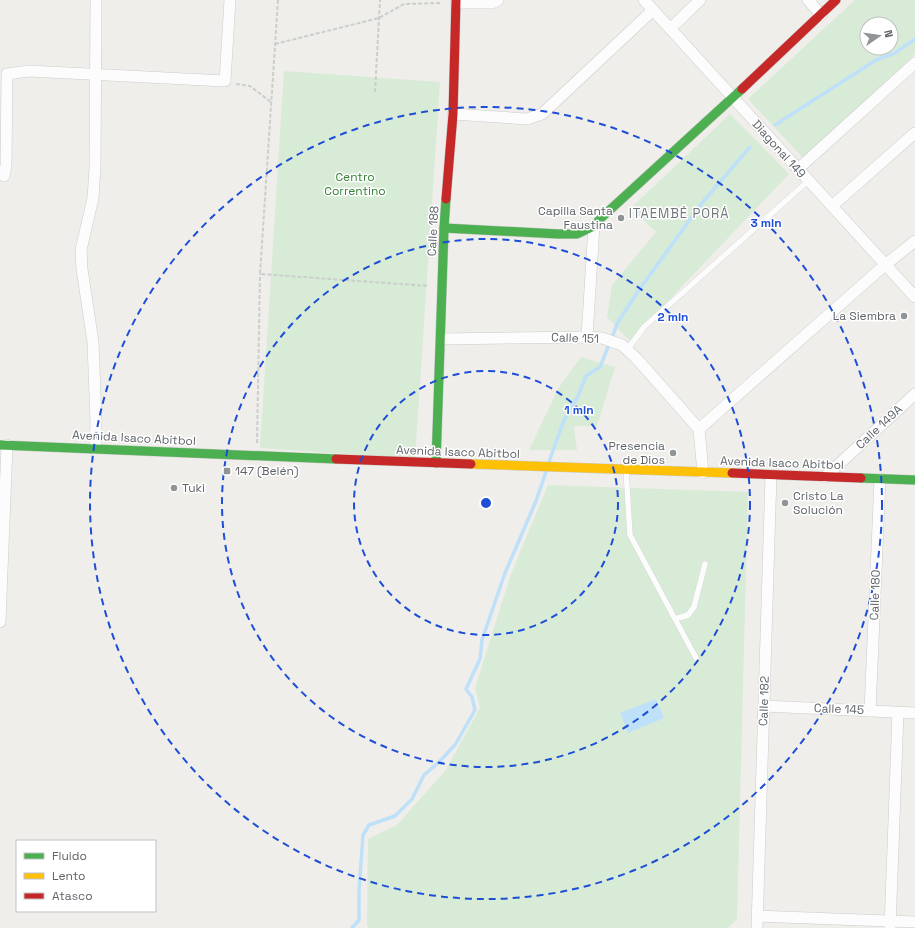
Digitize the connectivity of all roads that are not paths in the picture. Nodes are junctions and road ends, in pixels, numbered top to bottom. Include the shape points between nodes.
1 (96, 0) edge
2 (230, 0) edge
3 (498, 0) edge
4 (644, 0) edge
5 (700, 0) edge
6 (808, 0) edge
7 (836, 0) edge
8 (456, 1) edge
9 (653, 10) junction
10 (821, 14) junction
11 (670, 29) junction
12 (915, 63) edge
13 (96, 75) junction
14 (733, 98) junction
15 (453, 114) junction
16 (915, 133) edge
17 (3, 164) edge
18 (798, 169) junction
19 (4, 176) dead end
20 (808, 180) junction
21 (832, 206) junction
22 (594, 226) junction
23 (444, 228) junction
24 (915, 241) edge
25 (885, 265) junction
26 (915, 297) edge
27 (587, 337) junction
28 (441, 339) junction
29 (625, 348) junction
30 (915, 394) edge
31 (699, 429) junction
32 (4, 445) edge
33 (95, 448) junction
34 (436, 463) junction
35 (626, 470) junction
36 (703, 473) junction
37 (771, 475) junction
38 (825, 477) junction
39 (880, 479) junction
40 (915, 480) edge
41 (704, 564) dead end
42 (1, 565) edge
43 (675, 619) junction
44 (0, 622) edge
45 (696, 658) dead end
46 (764, 706) junction
47 (870, 710) junction
48 (898, 713) junction
49 (915, 713) edge
50 (758, 916) junction
51 (915, 922) edge
52 (890, 924) edge
53 (757, 928) edge

1 - 13 street
2 - 13 street via 225,81
3 - 8 street via 492,3
4 - 9 street, Diagonal 149
5 - 11 street
6 - 10 street
7 - 10 street
8 - 15 street, Calle 188
9 - 11 street, Diagonal 149
9 - 15 street via 542,114 528,119
10 - 14 street
11 - 14 street, Diagonal 149
12 - 18 street
13 - 17 street via 29,71 6,74
13 - 33 street via 93,198 81,250 93,342
14 - 18 street, Diagonal 149
14 - 22 street
15 - 23 street, Calle 188
16 - 21 street
17 - 19 street
18 - 20 street, Diagonal 149
20 - 21 street, Diagonal 149
20 - 29 lane
21 - 25 street, Diagonal 149
22 - 23 street via 577,234
22 - 27 street
23 - 28 street, Calle 188
24 - 25 street
25 - 26 street, Diagonal 149
25 - 31 street
27 - 28 street, Calle 151
27 - 29 street, Calle 151 via 602,338
28 - 34 street, Calle 188
29 - 31 street, Calle 151
30 - 38 street, Calle 149A
31 - 36 street
32 - 33 street, Avenida Isaco Abitbol
32 - 42 street
33 - 34 street, Avenida Isaco Abitbol
34 - 35 street, Avenida Isaco Abitbol
35 - 36 street, Avenida Isaco Abitbol
35 - 43 lane via 630,535
36 - 37 street, Avenida Isaco Abitbol
37 - 38 street, Avenida Isaco Abitbol
37 - 46 street, Calle 182
38 - 39 street, Avenida Isaco Abitbol
39 - 40 street, Avenida Isaco Abitbol
39 - 47 street, Calle 180
41 - 43 lane via 694,607 688,615
42 - 44 street
43 - 45 lane
46 - 47 street, Calle 145
46 - 50 street, Calle 182
47 - 48 street, Calle 145
48 - 49 street, Calle 145
48 - 52 street
50 - 52 street
50 - 53 street, Calle 182
51 - 52 street

